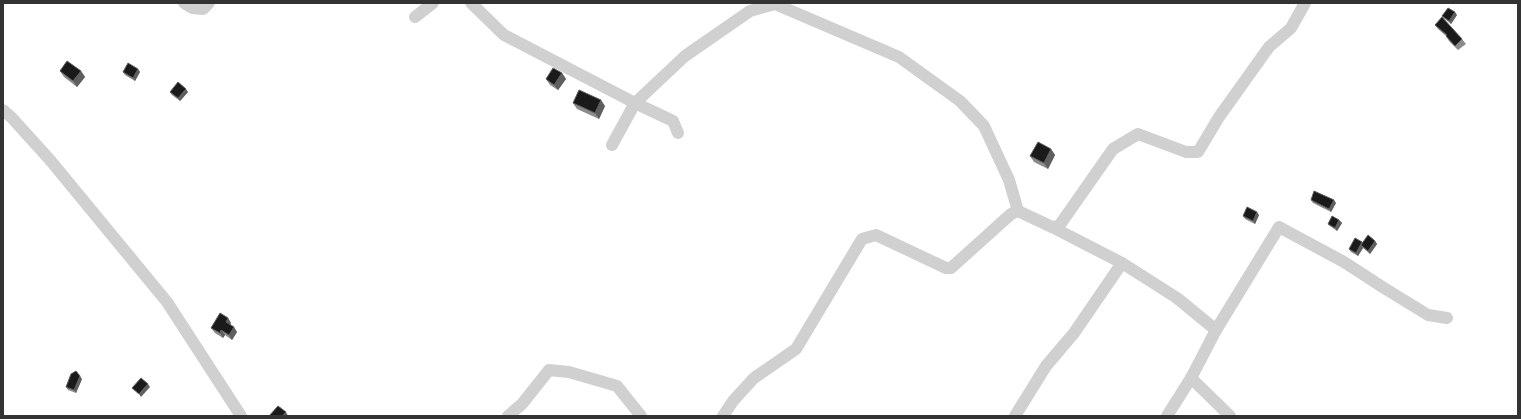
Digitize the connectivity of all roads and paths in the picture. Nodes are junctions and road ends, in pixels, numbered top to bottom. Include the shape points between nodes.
1 (184, 3) edge
2 (209, 3) edge
3 (433, 3) edge
4 (471, 3) edge
5 (1305, 3) edge
6 (415, 17) dead end
7 (635, 103) junction
8 (3, 110) edge
9 (678, 133) dead end
10 (612, 146) dead end
11 (1018, 212) junction
12 (1052, 227) junction
13 (1122, 263) junction
14 (1447, 318) dead end
15 (1216, 330) junction
16 (1191, 378) junction
17 (241, 416) edge
18 (508, 416) edge
19 (641, 416) edge
20 (724, 416) edge
21 (1015, 416) edge
22 (1167, 416) edge
23 (1230, 416) edge

1 - 2 street via 192,8 203,9
3 - 6 street
4 - 7 street via 504,35
5 - 12 street via 1291,28 1269,47 1218,118 1198,152 1186,152 1138,134 1113,149 1059,226
7 - 9 street via 673,121
7 - 10 street
7 - 11 street via 685,56 750,11 775,4 899,57 960,101 984,126 1009,180
8 - 17 street via 50,160 167,302
11 - 12 street
11 - 20 street via 1011,214 952,268 946,268 876,234 862,239 796,349 754,378 733,401
12 - 13 street
13 - 15 street via 1177,298
13 - 21 street via 1074,333 1046,366
14 - 15 street via 1428,316 1344,262 1279,227
15 - 16 street
16 - 22 street
16 - 23 street
18 - 19 street via 522,404 549,370 569,372 617,386

